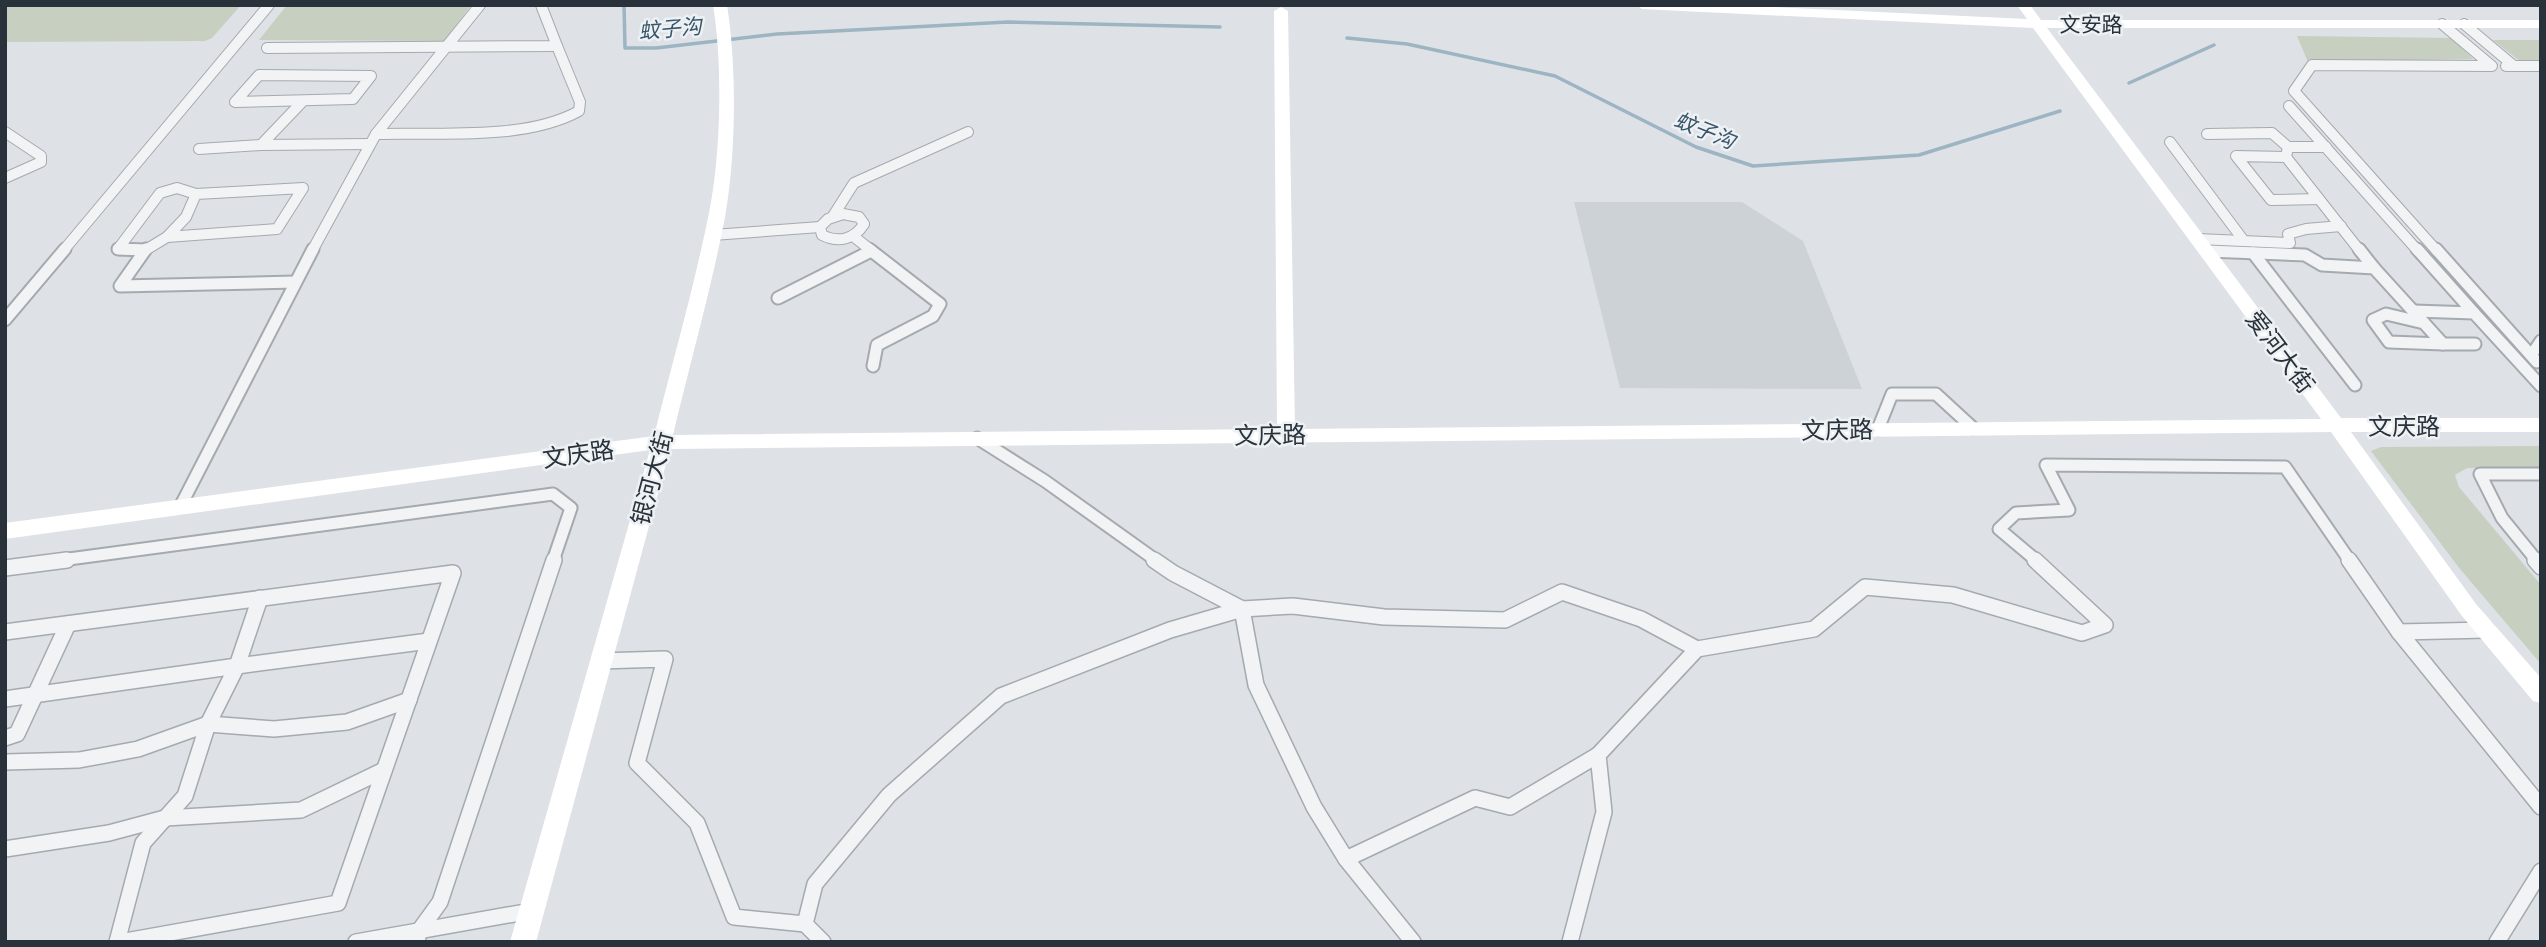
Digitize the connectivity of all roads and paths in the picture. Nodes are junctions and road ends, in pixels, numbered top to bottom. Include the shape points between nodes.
1 (269, 5) edge
2 (480, 5) edge
3 (541, 5) edge
4 (720, 5) edge
5 (1642, 5) edge
6 (2023, 5) edge
7 (1280, 7) edge
8 (2038, 24) junction
9 (2442, 24) junction
10 (2464, 24) junction
11 (2541, 24) edge
12 (556, 46) junction
13 (267, 48) dead end
14 (446, 48) junction
15 (2492, 66) junction
16 (2515, 66) junction
17 (2541, 66) edge
18 (302, 102) junction
19 (2289, 106) dead end
20 (5, 132) edge
21 (968, 132) dead end
22 (2207, 134) dead end
23 (373, 139) junction
24 (2170, 142) dead end
25 (261, 145) junction
26 (2326, 147) junction
27 (199, 149) dead end
28 (2287, 152) junction
29 (5, 178) edge
30 (196, 194) junction
31 (2319, 199) junction
32 (833, 216) junction
33 (2341, 226) junction
34 (820, 227) junction
35 (713, 235) junction
36 (853, 236) junction
37 (167, 237) junction
38 (2244, 241) junction
39 (2203, 245) junction
40 (145, 250) junction
41 (871, 251) junction
42 (2253, 253) junction
43 (2374, 268) junction
44 (295, 282) junction
45 (778, 298) dead end
46 (2414, 312) junction
47 (2474, 313) junction
48 (5, 320) edge
49 (2424, 323) junction
50 (2443, 344) junction
51 (2475, 344) dead end
52 (2537, 356) edge
53 (873, 366) dead end
54 (2355, 385) dead end
55 (2541, 386) edge
56 (2336, 425) junction
57 (2541, 425) edge
58 (1973, 428) junction
59 (1878, 429) junction
60 (1286, 434) junction
61 (977, 438) junction
62 (662, 442) junction
63 (2541, 474) edge
64 (180, 507) junction
65 (5, 531) edge
66 (2526, 548) junction
67 (2541, 548) edge
68 (2541, 567) edge
69 (5, 568) edge
70 (260, 598) junction
71 (1242, 608) junction
72 (68, 624) junction
73 (2487, 630) junction
74 (5, 632) edge
75 (2399, 632) junction
76 (429, 641) junction
77 (1697, 649) junction
78 (600, 661) junction
79 (237, 666) junction
80 (35, 694) junction
81 (2541, 694) edge
82 (5, 699) edge
83 (409, 700) junction
84 (208, 724) junction
85 (5, 737) edge
86 (1598, 755) junction
87 (5, 762) edge
88 (384, 770) junction
89 (2541, 807) edge
90 (165, 818) junction
91 (5, 849) edge
92 (1346, 859) junction
93 (2541, 871) edge
94 (531, 911) junction
95 (805, 924) junction
96 (418, 936) edge
97 (118, 942) edge
98 (356, 942) edge
99 (523, 942) edge
100 (823, 942) edge
101 (1413, 942) edge
102 (1570, 942) edge
103 (2497, 942) edge

1 - 48 street
2 - 14 street
3 - 12 street
4 - 35 street, 银河大街 via 726,40 724,144
5 - 8 street, 文安路
6 - 8 street, 爱河大街
7 - 60 street
8 - 9 street, 文安路
8 - 39 street, 爱河大街
9 - 10 street, 文安路
9 - 15 street
10 - 11 street, 文安路
10 - 16 street
12 - 14 street
12 - 23 street via 580,102 579,111 565,119 522,130
13 - 14 street
14 - 23 street
15 - 16 street
15 - 52 street via 2312,65 2294,91
16 - 17 street
18 - 18 street via 353,99 371,76 259,75 235,102
18 - 25 street
19 - 26 street
20 - 29 street via 41,156 41,162
21 - 32 street via 854,183
22 - 28 street via 2272,133
23 - 25 street
23 - 44 street
24 - 38 street
25 - 27 street
26 - 28 street
26 - 47 street
28 - 31 street
28 - 31 street via 2236,156 2272,200
30 - 37 street via 186,217
30 - 37 street via 303,188 277,229
30 - 40 street via 177,188 160,193 118,248
31 - 33 street
32 - 34 street
32 - 36 street via 854,215 863,220 862,229
33 - 38 street via 2288,233 2290,243
33 - 43 street
34 - 35 street
34 - 36 street via 822,235 832,240
35 - 62 street, 银河大街
36 - 41 street
37 - 40 street
38 - 39 street
39 - 42 street
39 - 56 street, 爱河大街
40 - 44 street via 120,286
41 - 45 street
41 - 53 street via 940,304 933,316 877,345
42 - 43 street
42 - 54 street
43 - 46 street
44 - 64 street
46 - 47 street
46 - 49 street
47 - 55 street
49 - 50 street
49 - 50 street via 2386,314 2372,320 2389,342
50 - 51 street
56 - 57 street, 文庆路
56 - 58 street, 文庆路
56 - 73 street, 爱河大街
58 - 59 street, 文庆路
58 - 59 street via 1936,394 1892,394
59 - 60 street, 文庆路
60 - 61 street, 文庆路
61 - 62 street, 文庆路
61 - 71 street via 1173,573
62 - 64 street, 文庆路
62 - 78 street, 银河大街
63 - 66 street via 2480,474 2502,518
64 - 65 street, 文庆路
66 - 67 street
66 - 68 street
69 - 96 street via 553,494 571,508 440,902
70 - 72 street
70 - 76 street via 453,573
70 - 79 street
71 - 77 street via 1293,606 1384,617 1505,620 1562,592 1641,619
71 - 92 street via 1256,685 1314,807
71 - 95 street via 1170,630 1001,696 889,795 815,884
72 - 74 street
72 - 80 street
73 - 75 street
73 - 81 street, 爱河大街
75 - 77 street via 2285,467 2046,465 2069,510 2016,513 1999,529 2105,625 2081,633 1952,595 1865,587 1814,629
75 - 89 street
76 - 79 street
76 - 83 street
77 - 86 street
78 - 94 street, 银河大街
78 - 95 street via 665,659 637,763 697,823 734,917
79 - 80 street
79 - 84 street
80 - 82 street
80 - 85 street via 17,734
83 - 84 street via 347,722 274,729
83 - 88 street
84 - 87 street via 138,750 79,760
84 - 90 street via 185,796
86 - 92 street via 1510,807 1475,798
86 - 102 street via 1604,813
88 - 90 street via 301,810
88 - 97 street via 338,902
90 - 91 street via 109,833
90 - 97 street via 144,843
92 - 101 street
93 - 103 street
94 - 96 street
94 - 99 street, 银河大街
95 - 100 street
96 - 98 street

